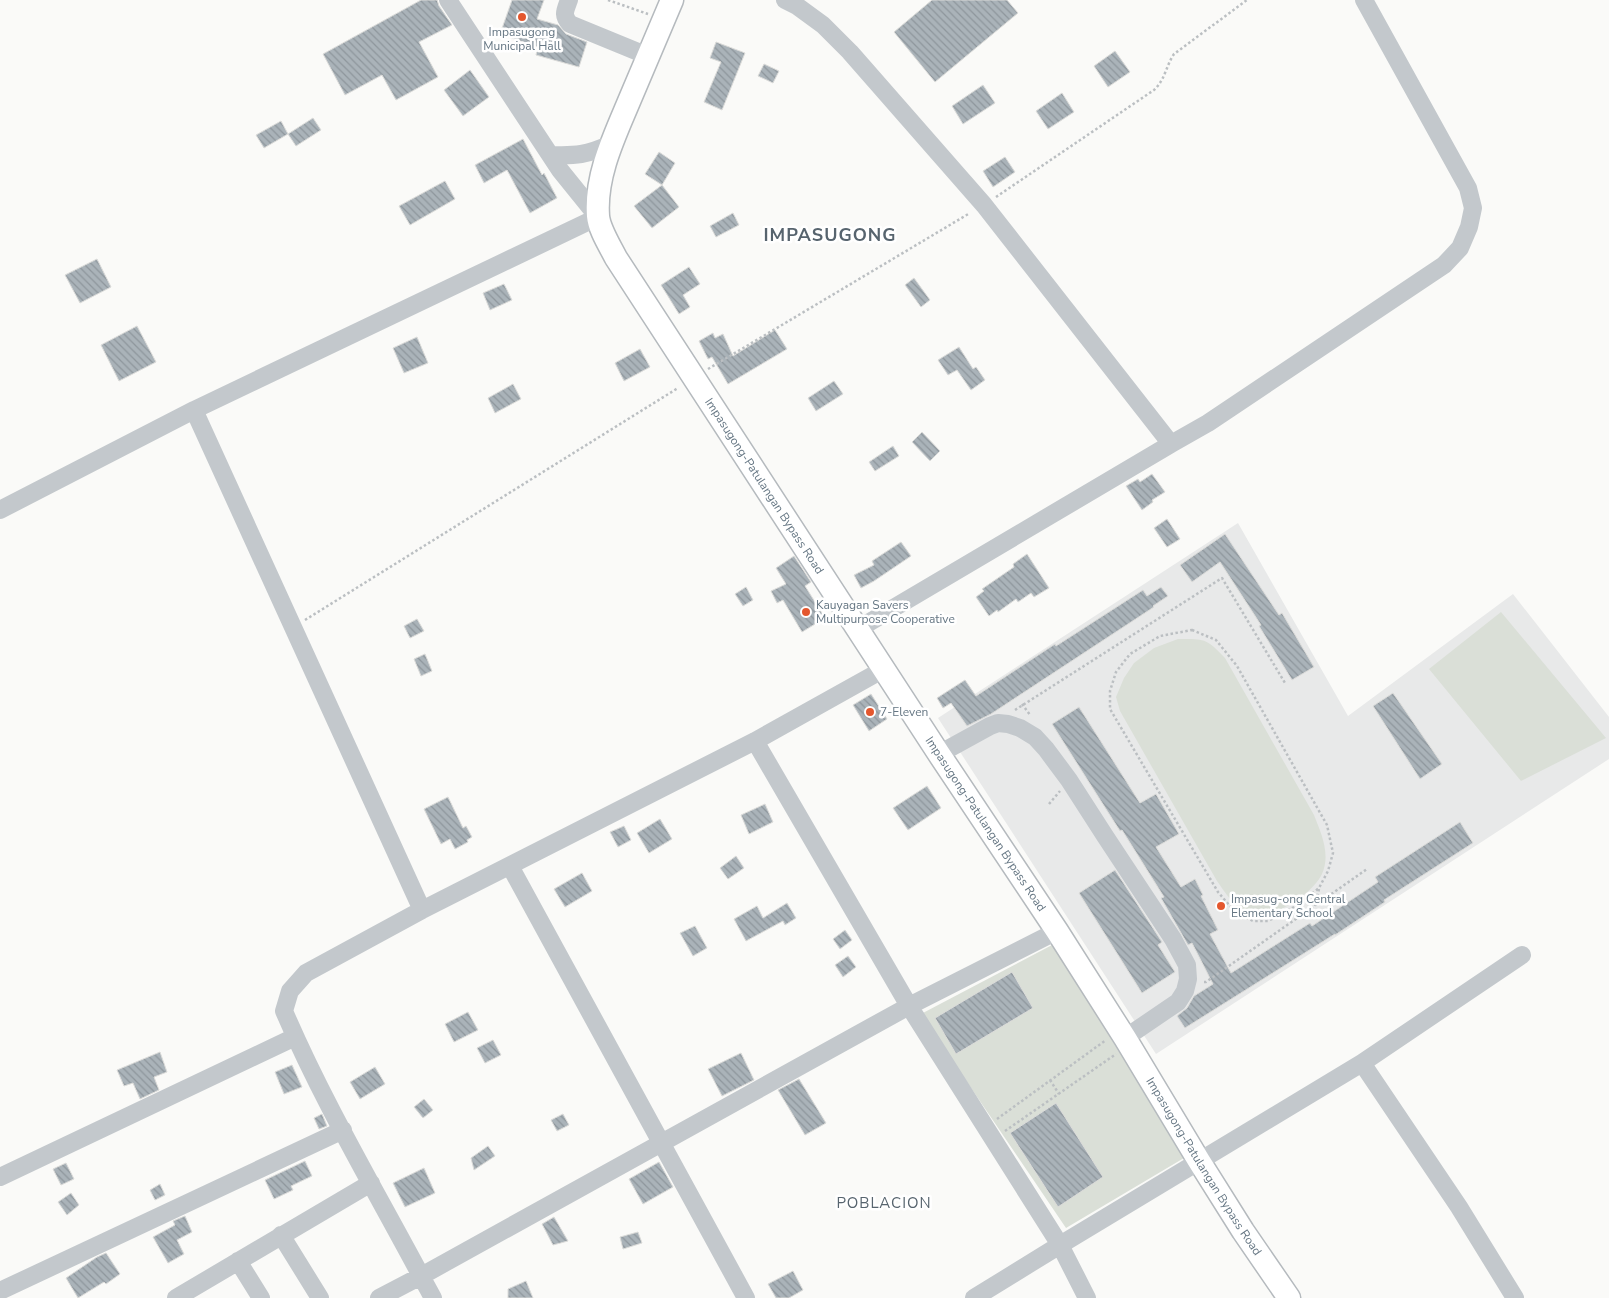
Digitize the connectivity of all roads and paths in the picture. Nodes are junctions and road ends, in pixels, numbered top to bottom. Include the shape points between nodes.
1 (448, 0) edge
2 (568, 0) edge
3 (608, 0) edge
4 (786, 0) edge
5 (1247, 0) edge
6 (1364, 0) edge
7 (668, 10) edge
8 (648, 56) junction
9 (611, 144) junction
10 (550, 155) junction
11 (984, 205) junction
12 (598, 217) junction
13 (694, 377) junction
14 (194, 410) junction
15 (1171, 444) junction
16 (0, 510) edge
17 (294, 627) junction
18 (858, 629) junction
19 (884, 669) junction
20 (1285, 683) dead end
21 (998, 724) junction
22 (755, 741) junction
23 (939, 754) junction
24 (510, 866) junction
25 (1367, 870) dead end
26 (1319, 888) junction
27 (1315, 907) junction
28 (422, 910) junction
29 (1057, 931) junction
30 (1522, 955) dead end
31 (1188, 979) junction
32 (909, 1006) junction
33 (295, 1037) junction
34 (1125, 1038) junction
35 (1362, 1063) junction
36 (1050, 1080) junction
37 (1059, 1094) junction
38 (342, 1130) junction
39 (990, 1133) junction
40 (661, 1144) junction
41 (1199, 1161) junction
42 (0, 1177) edge
43 (371, 1183) junction
44 (281, 1235) junction
45 (1060, 1245) junction
46 (238, 1260) junction
47 (421, 1276) junction
48 (0, 1291) edge
49 (198, 1292) edge
50 (176, 1298) edge
51 (261, 1298) edge
52 (320, 1298) edge
53 (380, 1298) edge
54 (433, 1298) edge
55 (746, 1298) edge
56 (974, 1298) edge
57 (1087, 1298) edge
58 (1289, 1298) edge
59 (1515, 1298) edge

1 - 10 street
2 - 8 street via 565,18 570,24
3 - 7 path
4 - 11 street via 822,25 850,52
5 - 11 path via 1174,54 1160,85 1154,90
6 - 15 street via 1468,188 1473,208 1460,248 1444,265 1208,423
7 - 8 main road, Impasugong-Patulangan Bypass Road
8 - 9 main road, Impasugong-Patulangan Bypass Road
9 - 10 street via 580,155
9 - 12 main road, Impasugong-Patulangan Bypass Road via 599,191
10 - 12 street
11 - 13 path
11 - 15 street
12 - 13 main road, Impasugong-Patulangan Bypass Road via 616,258
12 - 14 street
13 - 17 path
13 - 18 main road, Impasugong-Patulangan Bypass Road
14 - 16 street
14 - 17 street
15 - 18 street
17 - 28 street
18 - 19 main road, Impasugong-Patulangan Bypass Road
19 - 22 street
19 - 23 main road, Impasugong-Patulangan Bypass Road
20 - 21 path via 1222,578 1022,704
21 - 23 street
21 - 31 street via 1014,726 1035,737 1069,780 1174,939 1187,965
22 - 24 street
22 - 32 street
23 - 29 main road, Impasugong-Patulangan Bypass Road
24 - 28 street
24 - 40 street
25 - 27 path
26 - 26 path via 1333,853 1327,825 1237,666 1216,640 1192,630 1160,636 1130,654 1116,672 1110,691 1110,709 1218,892 1235,912 1253,921 1268,921 1298,905
26 - 27 path
27 - 31 path via 1206,982
28 - 33 street via 306,973 290,991 284,1011
29 - 32 street
29 - 34 main road, Impasugong-Patulangan Bypass Road
30 - 35 street
31 - 34 street via 1178,1002
32 - 39 street
32 - 40 street
33 - 38 street
33 - 42 street
34 - 36 path
34 - 37 path
34 - 41 main road, Impasugong-Patulangan Bypass Road
35 - 41 street
35 - 59 street via 1459,1207
36 - 37 path
36 - 39 path
37 - 39 path
38 - 43 street
38 - 48 street
39 - 45 street
40 - 47 street
40 - 55 street
41 - 45 street
41 - 58 main road, Impasugong-Patulangan Bypass Road
43 - 44 street
43 - 47 street
44 - 46 street
44 - 52 street
45 - 56 street
45 - 57 street
46 - 49 street
46 - 51 street
47 - 53 street
47 - 54 street
49 - 50 street

